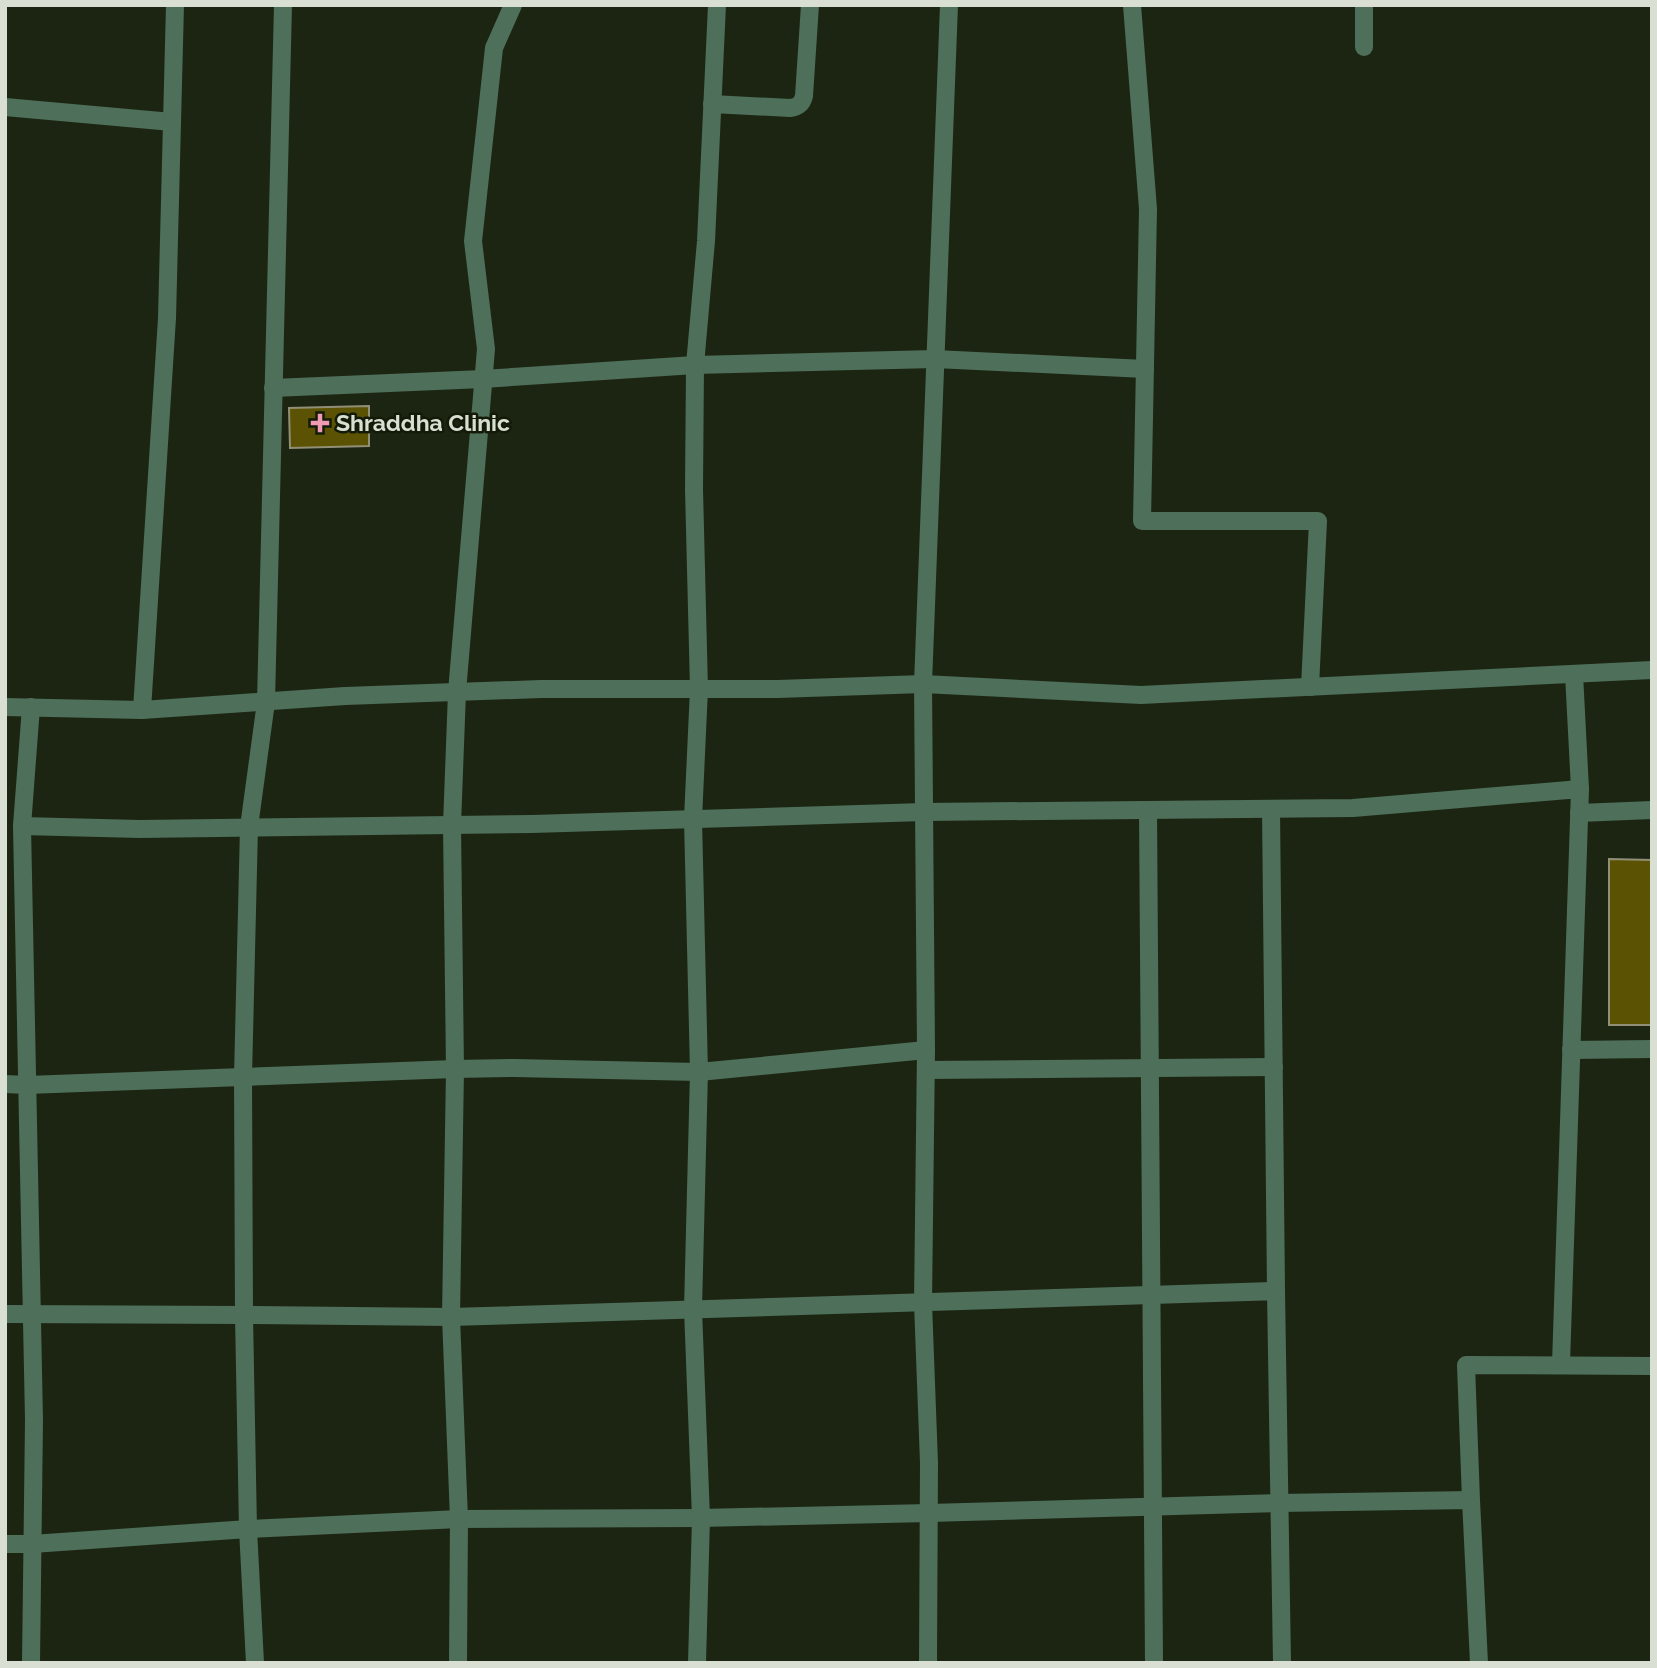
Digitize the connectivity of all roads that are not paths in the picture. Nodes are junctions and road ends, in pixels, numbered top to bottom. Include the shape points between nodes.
1 (175, 5) edge
2 (283, 5) edge
3 (513, 5) edge
4 (717, 5) edge
5 (810, 5) edge
6 (948, 5) edge
7 (1132, 5) edge
8 (1363, 5) edge
9 (1364, 47) dead end
10 (712, 104) junction
11 (5, 107) edge
12 (172, 122) junction
13 (936, 359) junction
14 (695, 365) junction
15 (1145, 369) junction
16 (483, 379) junction
17 (273, 388) junction
18 (1652, 670) edge
19 (1574, 674) junction
20 (923, 684) junction
21 (1310, 687) junction
22 (699, 689) junction
23 (457, 692) junction
24 (265, 702) junction
25 (5, 707) edge
26 (31, 707) junction
27 (142, 710) junction
28 (1580, 789) junction
29 (1271, 809) junction
30 (1148, 810) junction
31 (1652, 810) edge
32 (924, 812) junction
33 (1579, 813) junction
34 (693, 819) junction
35 (452, 825) junction
36 (22, 826) junction
37 (249, 827) junction
38 (1652, 1049) edge
39 (926, 1050) junction
40 (1571, 1050) junction
41 (1273, 1067) junction
42 (1150, 1068) junction
43 (455, 1069) junction
44 (926, 1070) junction
45 (699, 1072) junction
46 (243, 1077) junction
47 (5, 1084) edge
48 (27, 1085) junction
49 (1276, 1291) junction
50 (1151, 1295) junction
51 (923, 1303) junction
52 (693, 1309) junction
53 (5, 1314) edge
54 (32, 1314) junction
55 (244, 1315) junction
56 (451, 1317) junction
57 (1561, 1364) junction
58 (1652, 1366) edge
59 (1471, 1500) junction
60 (1279, 1503) junction
61 (1154, 1507) junction
62 (929, 1513) junction
63 (701, 1518) junction
64 (459, 1519) junction
65 (248, 1530) junction
66 (5, 1544) edge
67 (32, 1544) junction
68 (31, 1663) edge
69 (255, 1663) edge
70 (458, 1663) edge
71 (697, 1663) edge
72 (928, 1663) edge
73 (1154, 1663) edge
74 (1282, 1663) edge
75 (1479, 1663) edge

1 - 12 street
2 - 17 street
3 - 16 street via 494,48 473,240 486,349
4 - 10 street
5 - 10 street via 801,104 790,108
6 - 13 street
7 - 15 street via 1148,209
8 - 9 street
10 - 14 street
11 - 12 street
12 - 27 street via 167,318
13 - 14 street
13 - 15 street
13 - 20 street
14 - 16 street
14 - 22 street
15 - 21 street via 1142,521 1318,521
16 - 17 street
16 - 23 street
17 - 24 street
18 - 19 street
19 - 21 street
19 - 28 street
20 - 21 street via 1141,695
20 - 22 street
20 - 32 street
22 - 23 street
22 - 34 street
23 - 24 street
23 - 35 street
24 - 27 street
24 - 37 street
25 - 26 street
26 - 27 street
26 - 36 street
28 - 29 street via 1353,808
28 - 33 street
29 - 30 street
29 - 41 street
30 - 32 street
30 - 42 street
31 - 33 street
32 - 34 street
32 - 39 street
33 - 40 street
34 - 35 street
34 - 45 street
35 - 37 street
35 - 43 street
36 - 37 street
36 - 48 street
37 - 46 street
38 - 40 street
39 - 44 street
39 - 45 street
40 - 57 street
41 - 42 street
41 - 49 street
42 - 44 street
42 - 50 street
43 - 45 street
43 - 46 street
43 - 56 street
44 - 51 street
45 - 52 street
46 - 48 street
46 - 55 street
47 - 48 street
48 - 54 street
49 - 50 street
49 - 60 street
50 - 51 street
50 - 61 street
51 - 52 street
51 - 62 street
52 - 56 street
52 - 63 street
53 - 54 street
54 - 55 street
54 - 67 street
55 - 56 street
55 - 65 street
56 - 64 street
57 - 58 street
57 - 59 street via 1466,1365
59 - 60 street
59 - 75 street
60 - 61 street
60 - 74 street
61 - 62 street
61 - 73 street
62 - 63 street
62 - 72 street
63 - 64 street
63 - 71 street
64 - 65 street
64 - 70 street
65 - 67 street
65 - 69 street
66 - 67 street
67 - 68 street

